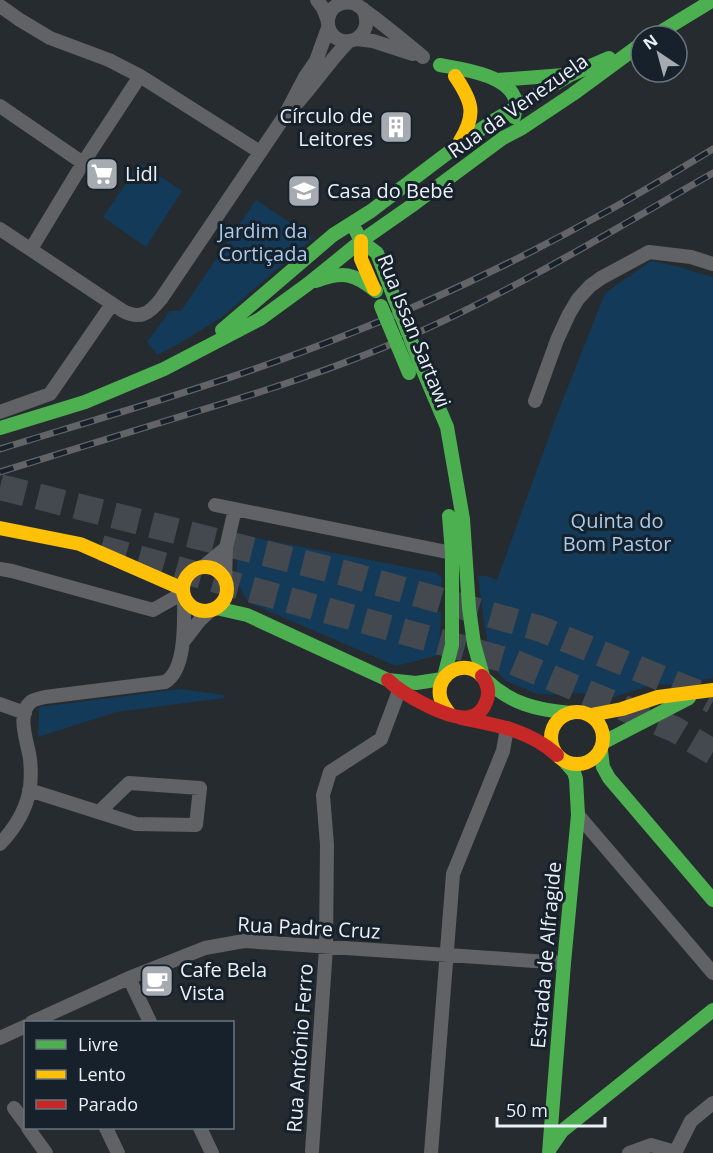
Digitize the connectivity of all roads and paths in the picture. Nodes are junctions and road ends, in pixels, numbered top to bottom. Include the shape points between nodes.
1 (317, 0) edge
2 (713, 0) edge
3 (356, 3) edge
4 (0, 6) edge
5 (674, 24) edge
6 (328, 25) junction
7 (353, 40) junction
8 (629, 50) edge
9 (629, 53) edge
10 (423, 57) junction
11 (440, 65) junction
12 (570, 75) junction
13 (140, 76) junction
14 (455, 76) junction
15 (497, 80) junction
16 (0, 106) edge
17 (517, 106) junction
18 (554, 107) junction
19 (284, 117) junction
20 (503, 138) junction
21 (457, 146) junction
22 (260, 152) junction
23 (82, 162) junction
24 (414, 204) junction
25 (351, 223) junction
26 (4, 231) edge
27 (392, 234) dead end
28 (361, 241) junction
29 (0, 246) edge
30 (31, 249) junction
31 (388, 250) dead end
32 (713, 264) edge
33 (387, 278) junction
34 (308, 284) junction
35 (375, 291) junction
36 (388, 303) junction
37 (112, 304) junction
38 (203, 347) junction
39 (535, 401) dead end
40 (422, 402) dead end
41 (0, 412) edge
42 (0, 428) edge
43 (215, 505) dead end
44 (235, 509) junction
45 (0, 528) edge
46 (226, 548) junction
47 (452, 553) junction
48 (0, 569) edge
49 (198, 569) junction
50 (164, 581) junction
51 (226, 584) junction
52 (184, 592) junction
53 (213, 609) junction
54 (247, 615) junction
55 (183, 642) junction
56 (443, 678) junction
57 (484, 678) junction
58 (388, 680) junction
59 (399, 691) junction
60 (706, 691) edge
61 (0, 704) edge
62 (26, 710) junction
63 (571, 713) junction
64 (454, 715) junction
65 (591, 716) junction
66 (507, 728) junction
67 (602, 746) junction
68 (561, 759) junction
69 (29, 790) junction
70 (99, 812) junction
71 (578, 815) junction
72 (0, 844) edge
73 (713, 900) edge
74 (326, 948) junction
75 (446, 955) junction
76 (564, 963) junction
77 (713, 973) edge
78 (129, 978) junction
79 (713, 1010) edge
80 (54, 1018) edge
81 (149, 1021) edge
82 (24, 1027) edge
83 (0, 1038) edge
84 (555, 1079) junction
85 (598, 1101) junction
86 (713, 1103) edge
87 (14, 1108) dead end
88 (24, 1122) edge
89 (29, 1129) edge
90 (106, 1129) edge
91 (200, 1129) edge
92 (313, 1152) edge
93 (675, 1152) edge
94 (46, 1153) edge
95 (118, 1153) edge
96 (212, 1153) edge
97 (430, 1153) edge
98 (550, 1153) edge
99 (629, 1153) edge

1 - 6 street
2 - 5 street
3 - 6 street via 338,4 329,14
3 - 7 street via 367,22 362,35
3 - 10 street
4 - 13 street via 50,38
6 - 7 street via 337,38
6 - 19 street via 316,61
7 - 10 street via 383,43
7 - 19 street
8 - 12 street, Rua da Venezuela
9 - 18 street, Rua da Venezuela
10 - 11 street
11 - 14 street
11 - 15 street
12 - 15 street
12 - 17 street, Rua da Venezuela
13 - 22 street
13 - 23 street
14 - 17 street
14 - 21 street via 469,99 472,114
15 - 17 street via 512,91
16 - 23 street
17 - 18 street
17 - 20 street
17 - 21 street, Rua da Venezuela
18 - 20 street, Rua da Venezuela
19 - 22 street
20 - 24 street, Rua da Venezuela
21 - 25 street, Rua da Venezuela
22 - 37 street via 153,308 131,315
23 - 30 street
24 - 27 street
24 - 28 street, Rua da Venezuela
25 - 28 street
25 - 38 street, Rua da Venezuela
26 - 29 street
26 - 30 street
28 - 33 street, Rua Issan Sartawi via 377,253
28 - 34 street, Rua da Venezuela
28 - 35 street, Rua Issan Sartawi via 361,259
30 - 37 street
31 - 33 street
32 - 39 street via 689,263 648,252 590,286 569,314
33 - 36 street, Rua Issan Sartawi
34 - 35 street via 337,274 354,276
34 - 38 street via 260,319
35 - 36 street, Rua Issan Sartawi
36 - 57 street, Rua Issan Sartawi, bridge via 415,374 447,427 464,519 474,644
37 - 41 street via 50,394
38 - 42 street via 164,369 85,402
40 - 47 street, Rua Issan Sartawi via 434,430
43 - 44 street
44 - 46 street
44 - 47 street
45 - 50 street via 80,544
46 - 49 street
46 - 51 street
47 - 56 street, Rua Issan Sartawi via 452,645
48 - 52 street via 153,610
49 - 50 street
49 - 51 street via 216,570
49 - 52 street via 187,576
50 - 52 street
51 - 53 street via 222,603
51 - 54 street
52 - 53 street via 187,602 198,610
52 - 55 street
53 - 54 street
53 - 55 street
54 - 58 street
55 - 62 street via 175,674 165,682 45,697 32,702
56 - 57 street via 461,668 474,669
56 - 58 street via 416,683
56 - 64 street via 439,696 442,706
57 - 63 street via 519,703
57 - 64 street via 489,694 484,708 472,717
58 - 59 street
59 - 64 street
59 - 74 street, Rua António Ferro via 381,739 330,772 323,795 327,845
60 - 65 street via 658,696
60 - 67 street
61 - 62 street
62 - 69 street via 23,728 30,760
63 - 65 street
63 - 68 street via 561,718 551,735 551,744
64 - 66 street
65 - 67 street via 603,732
66 - 68 street via 540,742
66 - 75 street via 503,751 453,874
67 - 68 street via 587,763 578,765
67 - 73 street via 600,757 609,778
68 - 71 street, Estrada de Alfragide via 574,772
69 - 70 street
69 - 72 street via 17,822
70 - 70 street via 136,824 196,825 200,788 129,783
71 - 76 street, Estrada de Alfragide
71 - 77 street
74 - 75 street, Rua Padre Cruz
74 - 78 street, Rua Padre Cruz via 244,941 206,948
74 - 92 street, Rua António Ferro
75 - 76 street, Rua Padre Cruz
75 - 97 street
76 - 84 street, Estrada de Alfragide
78 - 80 street, Rua Padre Cruz
78 - 81 street
79 - 85 street
82 - 83 street
84 - 85 street via 559,1094 570,1106 580,1108
84 - 98 street, Estrada de Alfragide
85 - 98 street via 562,1131
86 - 93 street via 691,1121
87 - 88 street
89 - 94 street
90 - 95 street
91 - 96 street
93 - 99 street via 651,1146

